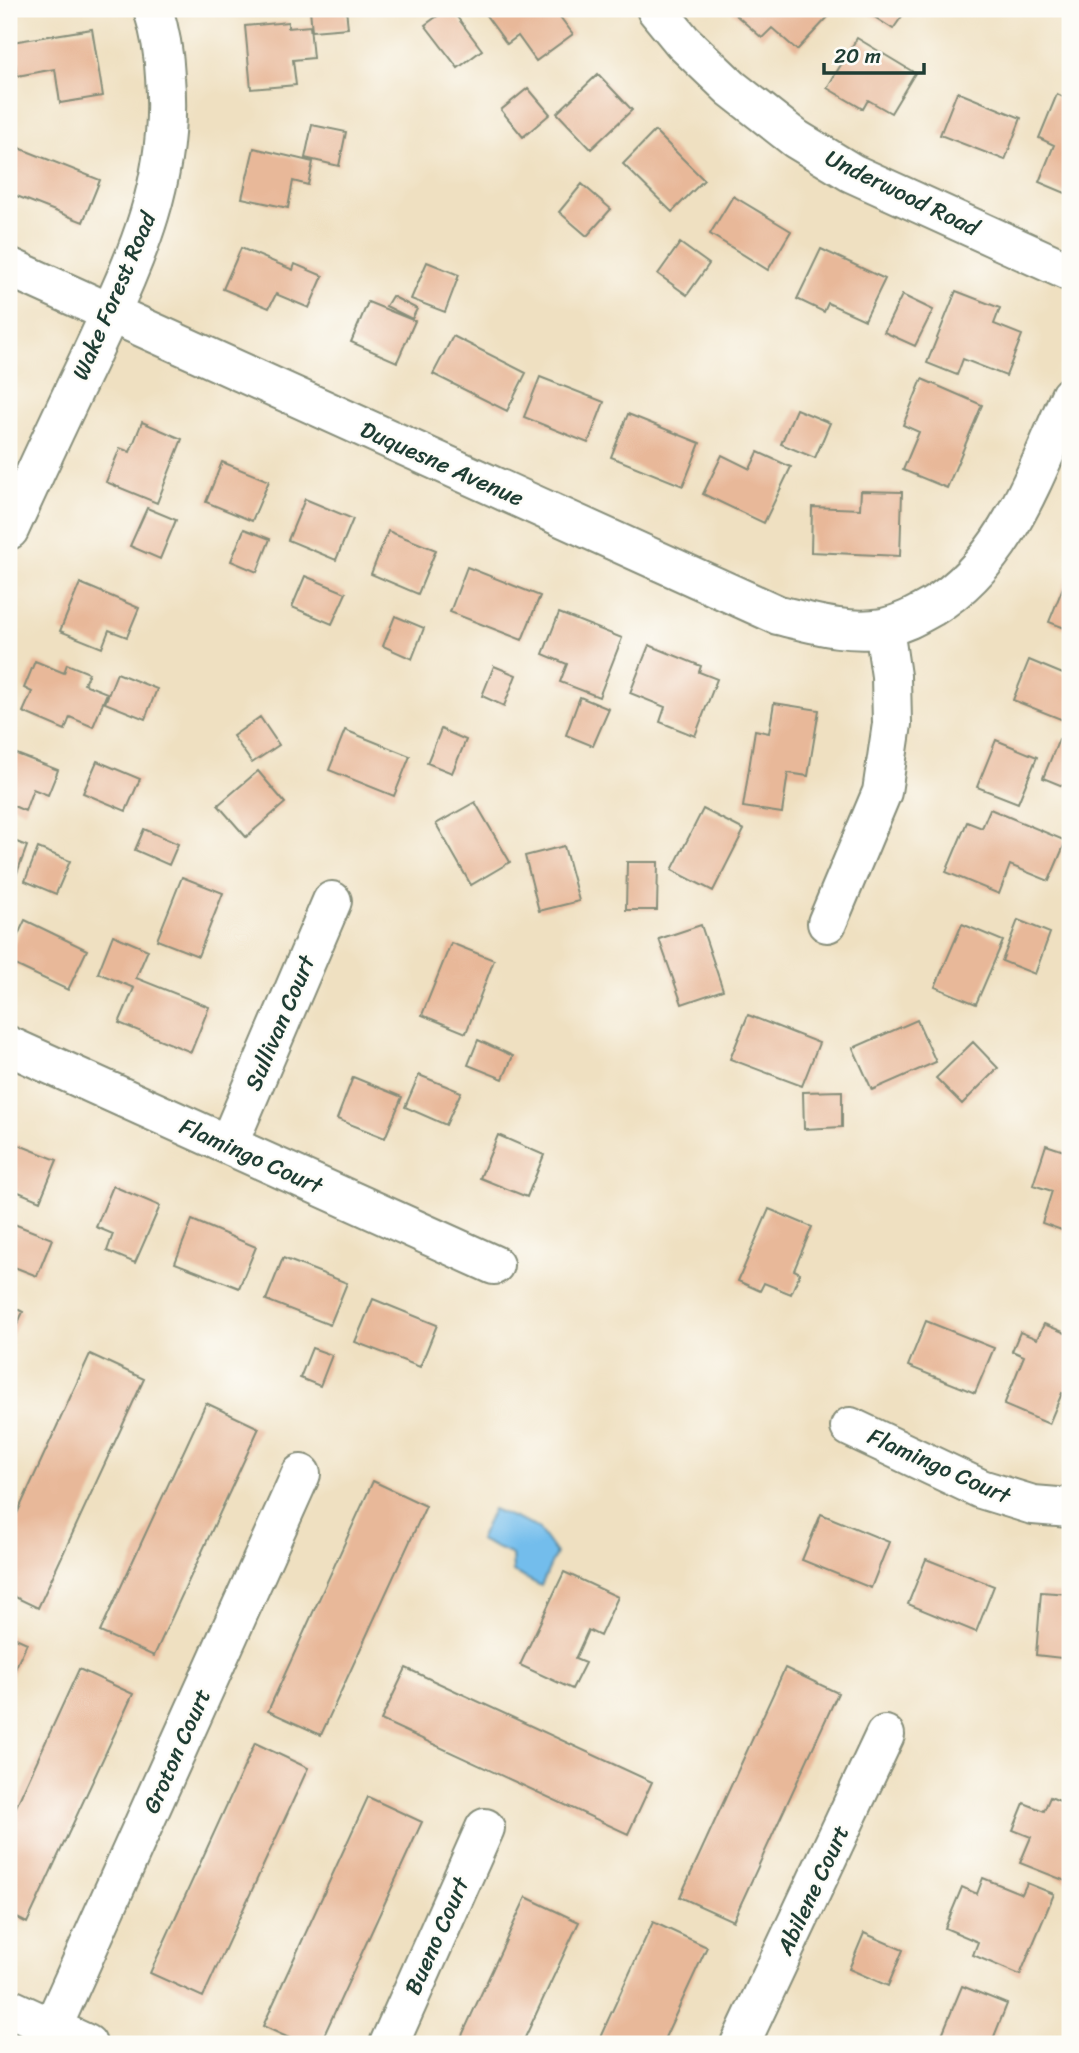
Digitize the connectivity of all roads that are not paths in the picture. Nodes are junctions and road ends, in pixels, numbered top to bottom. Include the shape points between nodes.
1 (153, 9) edge
2 (656, 9) edge
3 (9, 267) edge
4 (1070, 272) edge
5 (110, 313) junction
6 (1070, 396) edge
7 (9, 530) edge
8 (884, 628) junction
9 (332, 901) dead end
10 (827, 923) dead end
11 (9, 1046) edge
12 (228, 1145) junction
13 (494, 1265) dead end
14 (850, 1427) dead end
15 (301, 1474) dead end
16 (1070, 1508) edge
17 (885, 1735) dead end
18 (485, 1828) dead end
19 (9, 2008) edge
20 (52, 2028) junction
21 (87, 2044) edge
22 (389, 2044) edge
23 (740, 2044) edge

1 - 5 street, Wake Forest Road via 165,70 164,154 147,226
2 - 4 street, Underwood Road via 731,88 796,139 852,173
3 - 5 street, Duquesne Avenue
5 - 7 street, Wake Forest Road
5 - 8 street, Duquesne Avenue via 778,615 829,627
6 - 8 street, Duquesne Avenue via 1000,543 945,599 909,621
8 - 10 street via 892,724 882,792
9 - 12 street, Sullivan Court
11 - 12 street, Flamingo Court
12 - 13 street, Flamingo Court
14 - 16 street, Flamingo Court via 981,1489 1032,1505
15 - 20 street, Groton Court
17 - 23 street, Abilene Court
18 - 22 street, Bueno Court
19 - 20 street
20 - 21 street

